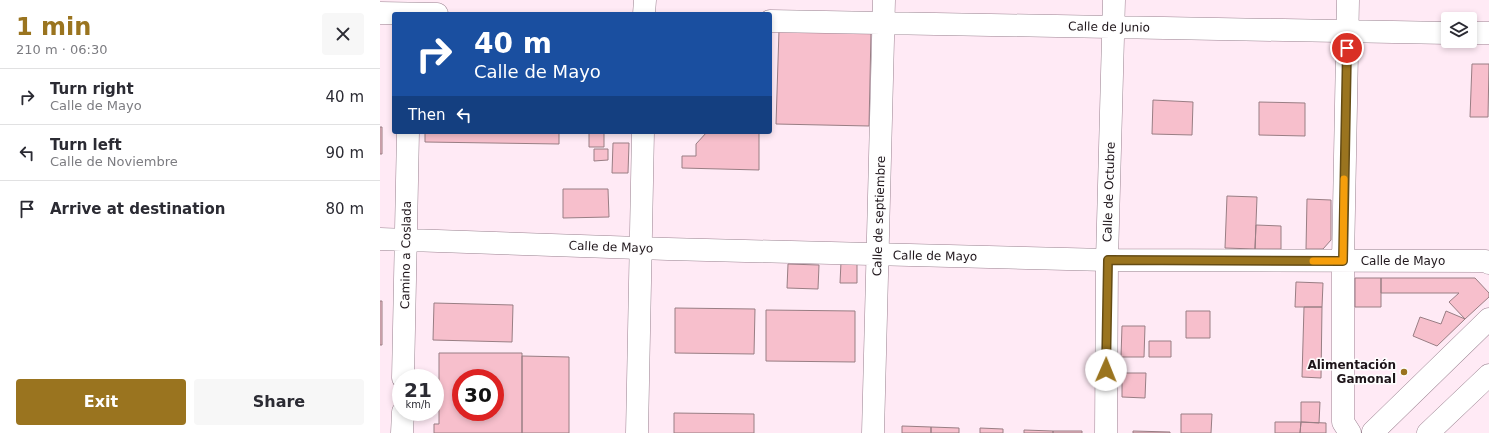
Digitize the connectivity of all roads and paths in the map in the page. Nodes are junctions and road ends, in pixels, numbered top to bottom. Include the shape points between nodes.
1 (645, 0) edge
2 (884, 0) edge
3 (1114, 0) edge
4 (1348, 0) edge
5 (411, 9) edge
6 (427, 12) edge
7 (644, 12) edge
8 (380, 13) edge
9 (772, 21) edge
10 (884, 24) junction
11 (1114, 27) junction
12 (1347, 32) junction
13 (1441, 33) edge
14 (1477, 33) edge
15 (1489, 34) edge
16 (408, 134) edge
17 (642, 134) edge
18 (380, 239) edge
19 (406, 239) junction
20 (641, 248) junction
21 (877, 255) junction
22 (1108, 260) junction
23 (1343, 261) junction
24 (1489, 263) edge
25 (1489, 319) edge
26 (403, 369) edge
27 (1489, 375) edge
28 (402, 421) edge
29 (402, 433) edge
30 (637, 433) edge
31 (873, 433) edge
32 (1106, 433) edge
33 (1350, 433) edge
34 (1372, 433) edge
35 (1428, 433) edge

1 - 7 street
2 - 10 street, Calle de septiembre
3 - 11 street, Calle de Octubre
4 - 12 street
5 - 6 street
5 - 8 street
9 - 10 street, Calle de Junio
10 - 11 street, Calle de Junio
10 - 21 street, Calle de septiembre
11 - 12 street, Calle de Junio
11 - 22 street, Calle de Octubre
12 - 13 street, Calle de Junio
12 - 23 street
14 - 15 street
16 - 19 street, Camino a Coslada
17 - 20 street
18 - 19 street, Calle de Mayo
19 - 20 street, Calle de Mayo
19 - 26 street, Camino a Coslada
20 - 21 street, Calle de Mayo
20 - 30 street
21 - 22 street, Calle de Mayo
21 - 31 street, Calle de septiembre
22 - 23 street, Calle de Mayo
22 - 32 street, Calle de Octubre
23 - 24 street, Calle de Mayo
23 - 33 street via 1343,422
25 - 34 street
27 - 35 street
28 - 29 street

